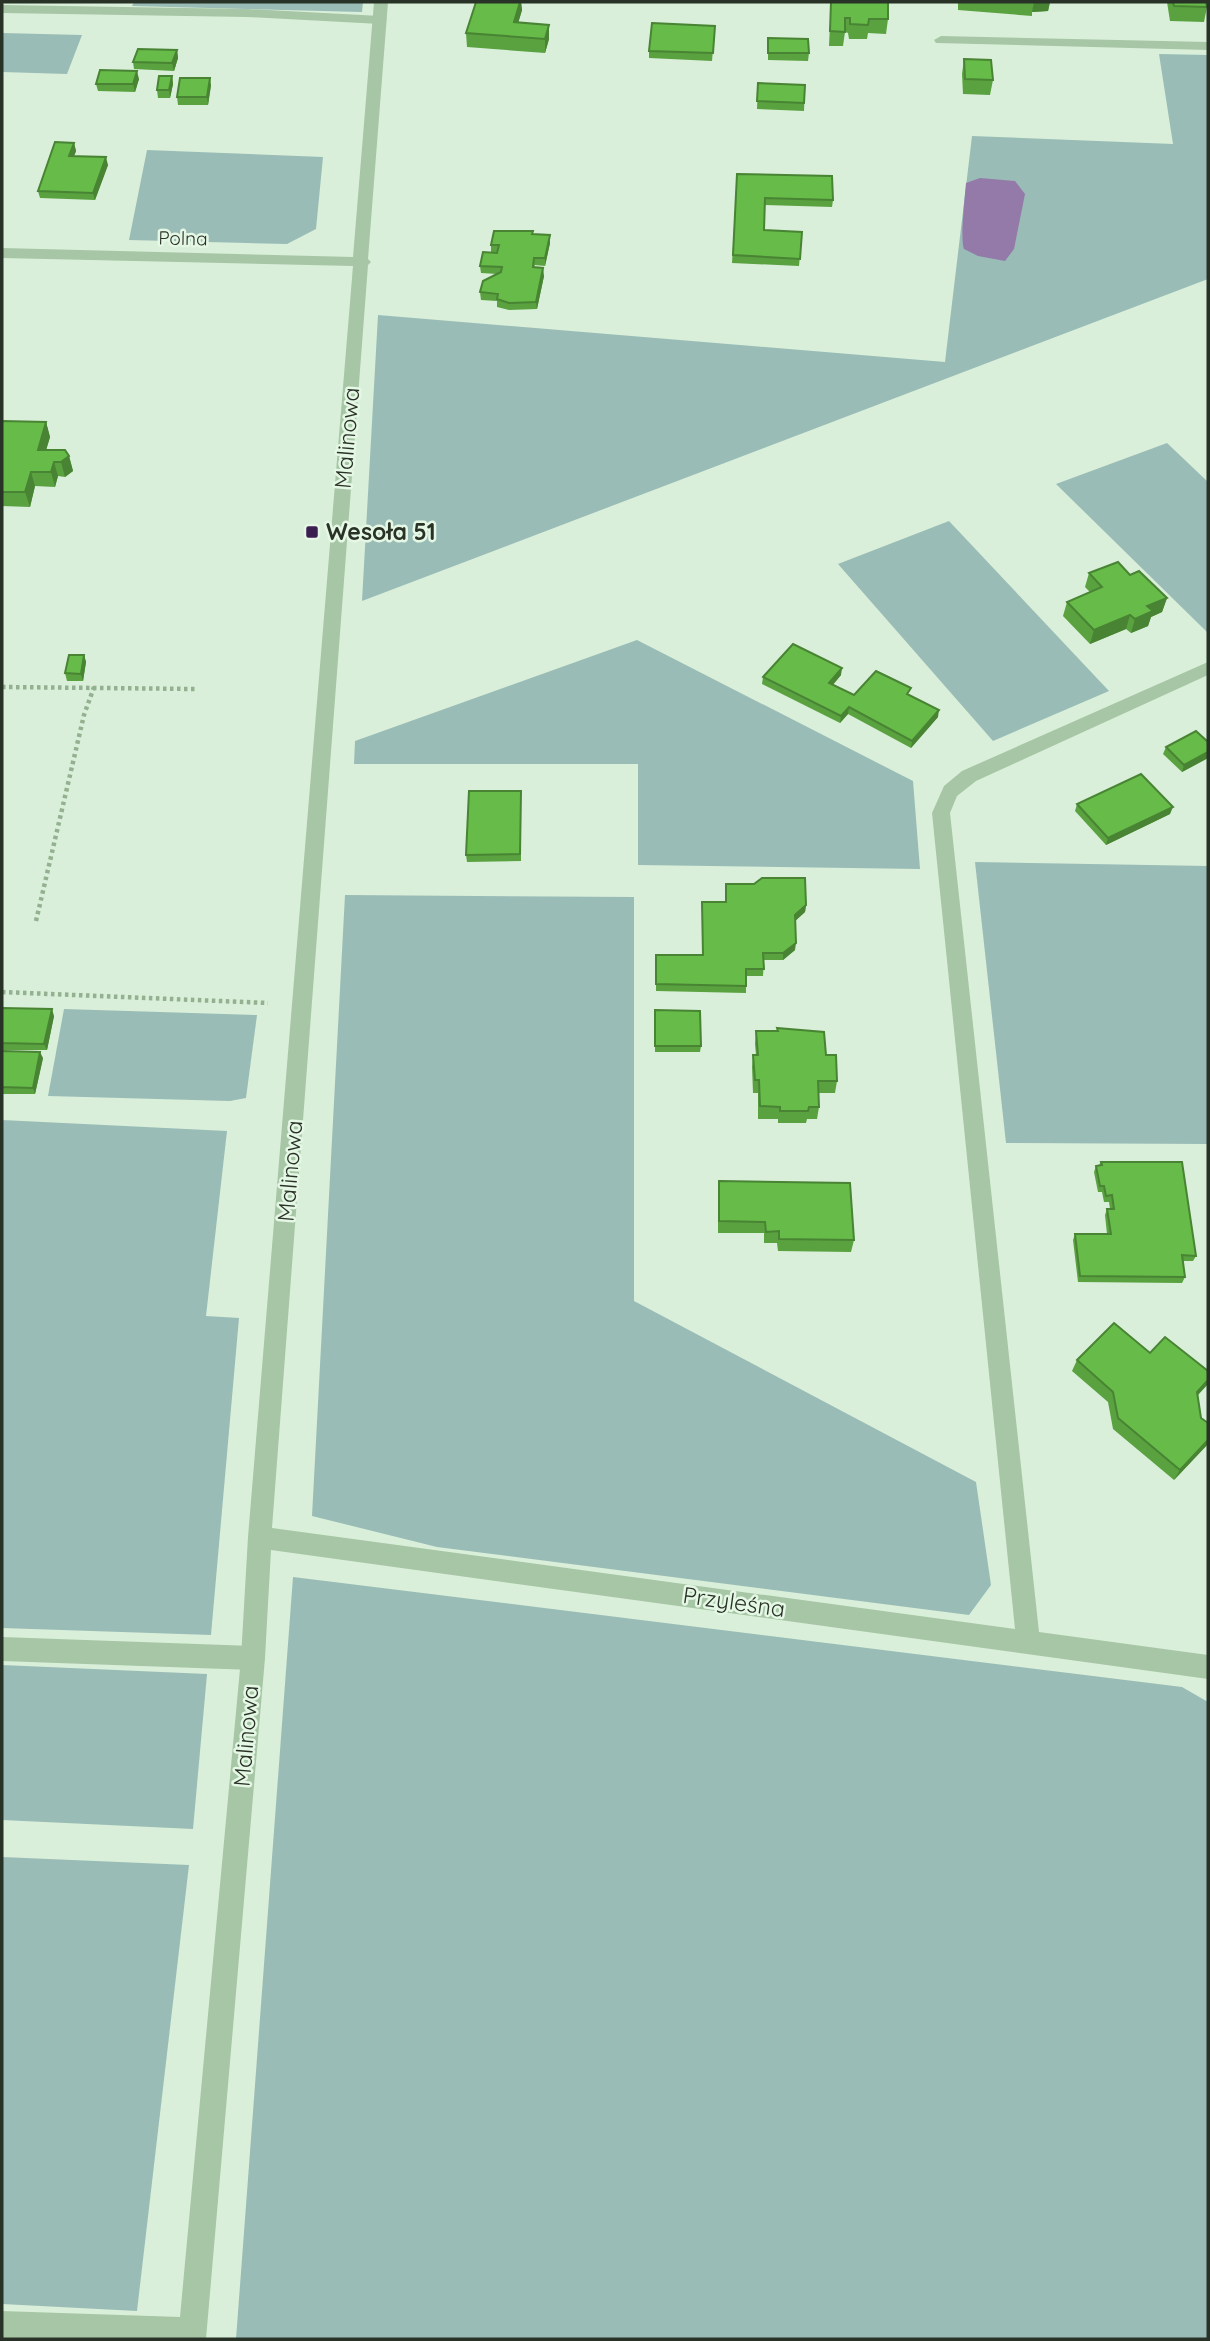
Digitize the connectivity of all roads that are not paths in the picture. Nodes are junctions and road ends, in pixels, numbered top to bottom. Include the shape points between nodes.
1 (381, 2) edge
2 (2, 9) edge
3 (380, 20) junction
4 (941, 40) dead end
5 (1208, 46) edge
6 (2, 253) edge
7 (363, 262) junction
8 (1208, 668) edge
9 (260, 1537) junction
10 (1028, 1643) junction
11 (2, 1649) edge
12 (253, 1658) junction
13 (1208, 1667) edge
14 (2, 2325) edge
15 (193, 2336) edge

1 - 3 street, Malinowa
2 - 3 street
3 - 7 street, Malinowa
4 - 5 street
6 - 7 street, Polna
7 - 9 street, Malinowa
8 - 10 street via 969,776 945,796 941,813
9 - 10 street, Przyleśna
9 - 12 street, Malinowa
10 - 13 street, Przyleśna
11 - 12 street
12 - 15 street, Malinowa
14 - 15 street

